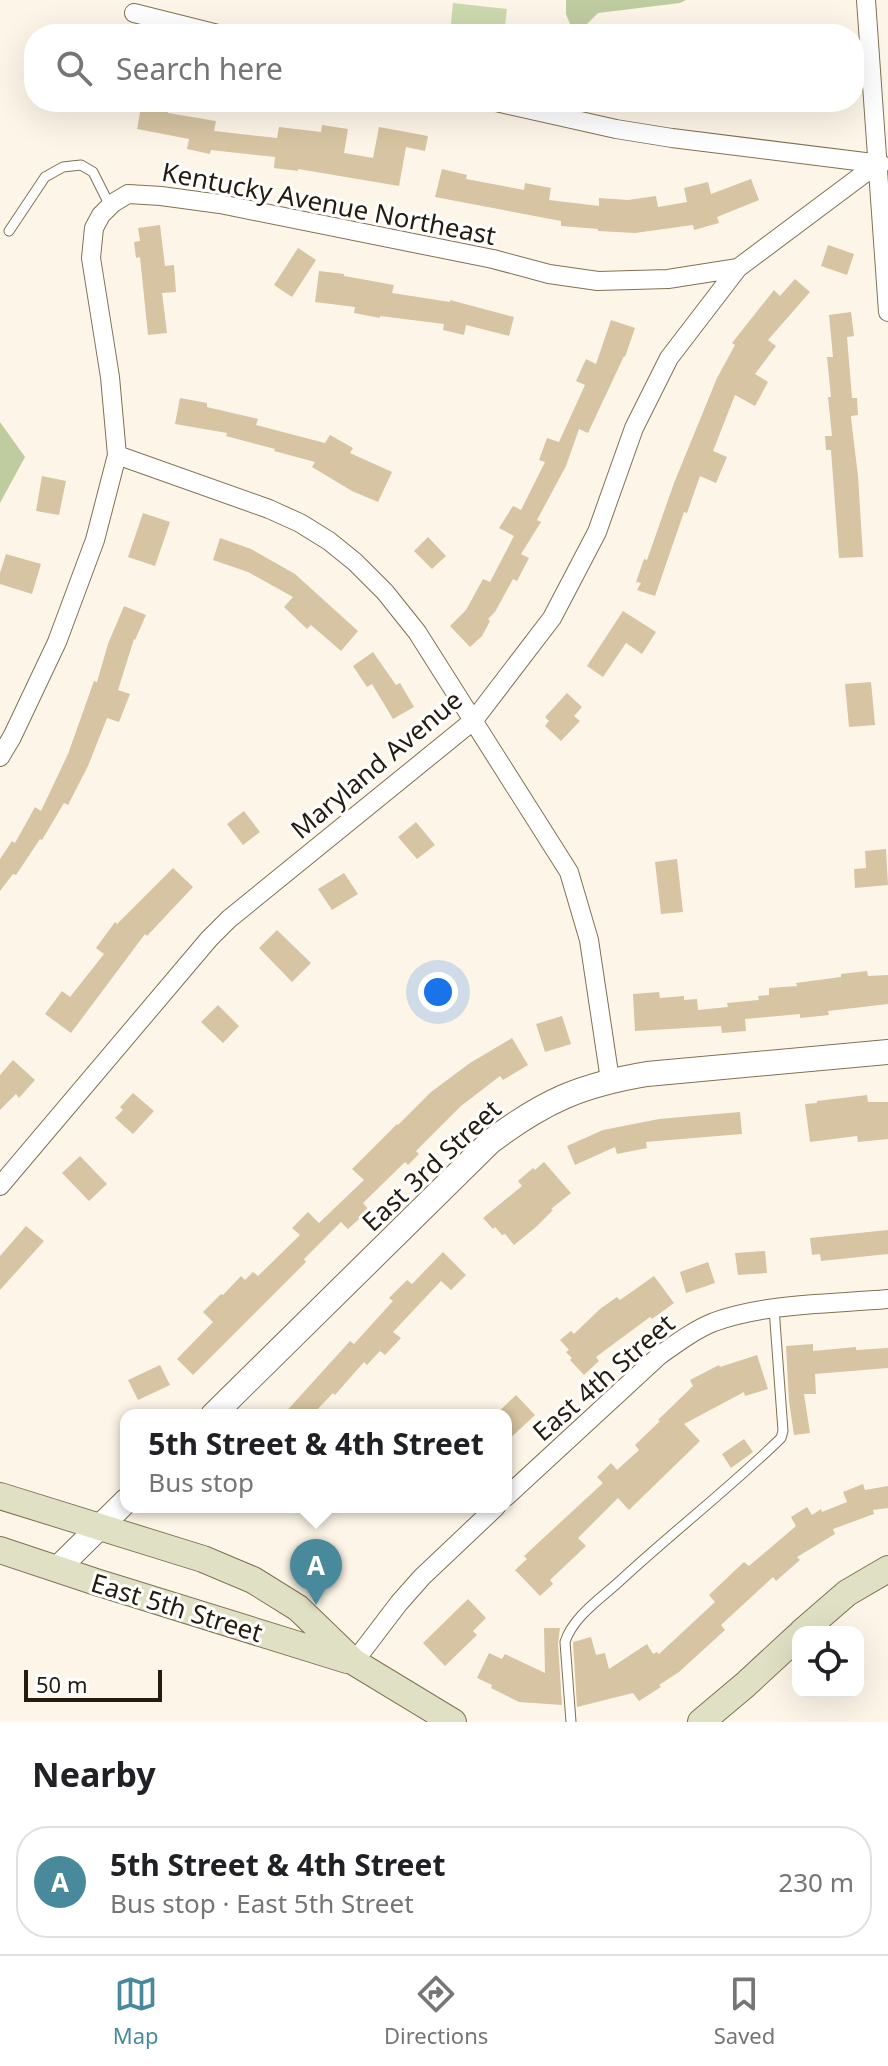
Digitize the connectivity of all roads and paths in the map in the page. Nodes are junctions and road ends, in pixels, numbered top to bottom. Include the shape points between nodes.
1 (866, 0) edge
2 (134, 13) dead end
3 (178, 24) edge
4 (540, 112) edge
5 (883, 164) edge
6 (110, 206) junction
7 (9, 231) dead end
8 (738, 268) junction
9 (888, 312) edge
10 (117, 455) junction
11 (474, 720) junction
12 (0, 757) edge
13 (888, 1052) edge
14 (610, 1080) junction
15 (1, 1181) edge
16 (888, 1299) edge
17 (774, 1308) junction
18 (219, 1409) edge
19 (512, 1491) edge
20 (0, 1496) edge
21 (120, 1507) edge
22 (490, 1513) edge
23 (99, 1527) junction
24 (0, 1550) edge
25 (57, 1569) junction
26 (888, 1569) edge
27 (809, 1626) edge
28 (792, 1641) edge
29 (354, 1662) junction
30 (453, 1722) edge
31 (571, 1722) edge
32 (701, 1722) edge

1 - 5 street
2 - 3 street
4 - 5 street via 658,136
5 - 8 street, Maryland Avenue
5 - 9 street
6 - 7 lane via 93,172 81,165 63,167 45,177
6 - 8 street, Kentucky Avenue Northeast via 128,194 220,204 598,281 668,279
6 - 10 street via 94,228 91,258
8 - 11 street, Maryland Avenue via 669,358 634,428 597,532 552,618
10 - 11 street via 269,509 329,541 385,592
10 - 12 street via 95,540 57,642
11 - 14 street via 569,872 589,940
11 - 15 street, Maryland Avenue via 229,919
13 - 14 street, East 3rd Street
14 - 18 street, East 3rd Street via 547,1103 490,1142
16 - 17 street, East 4th Street
17 - 19 street, East 4th Street via 712,1323 685,1337
17 - 31 lane via 781,1438 568,1631
20 - 23 main road, East 5th Street
21 - 23 street
22 - 29 street via 422,1577
23 - 25 street
23 - 29 main road, East 5th Street via 253,1580 298,1608
24 - 25 main road, East 5th Street
25 - 29 main road, East 5th Street
26 - 27 main road via 847,1593
28 - 32 main road
29 - 30 main road, East 5th Street

